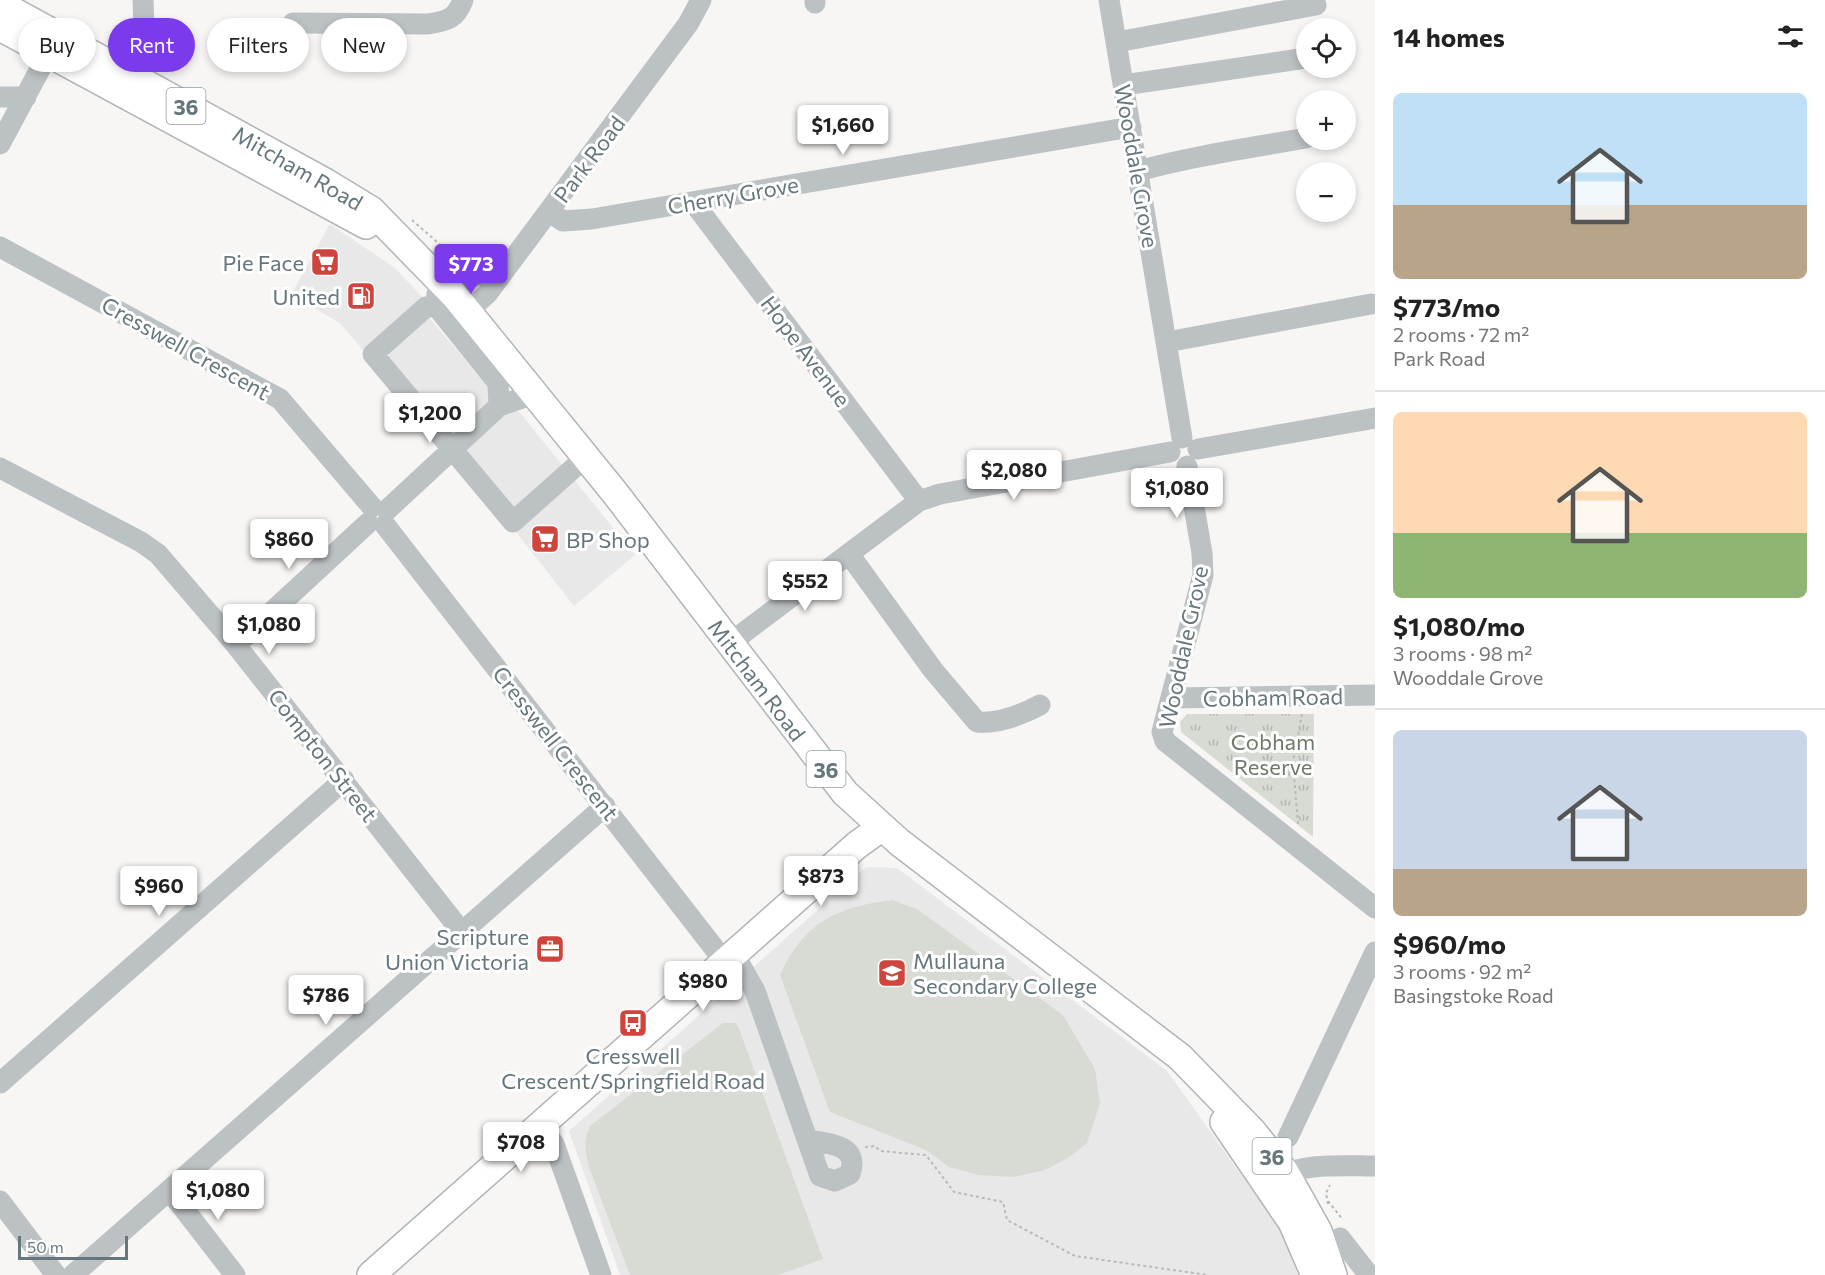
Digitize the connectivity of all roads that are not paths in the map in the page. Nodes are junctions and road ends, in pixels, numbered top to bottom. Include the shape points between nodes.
1 (143, 0) edge
2 (463, 0) edge
3 (701, 0) edge
4 (1109, 0) edge
5 (0, 4) edge
6 (1316, 5) dead end
7 (19, 18) edge
8 (309, 23) edge
9 (0, 27) edge
10 (18, 33) edge
11 (1117, 42) junction
12 (1296, 59) edge
13 (96, 68) edge
14 (39, 72) edge
15 (126, 85) junction
16 (1124, 85) junction
17 (0, 97) edge
18 (26, 97) junction
19 (1131, 127) junction
20 (1296, 140) edge
21 (0, 144) edge
22 (1138, 171) junction
23 (693, 202) junction
24 (550, 212) junction
25 (0, 247) edge
26 (509, 265) junction
27 (435, 273) junction
28 (1371, 304) dead end
29 (436, 306) junction
30 (467, 312) junction
31 (1167, 342) junction
32 (506, 376) junction
33 (534, 394) junction
34 (499, 406) junction
35 (1375, 418) edge
36 (452, 451) junction
37 (1184, 451) junction
38 (586, 457) junction
39 (0, 468) edge
40 (919, 501) junction
41 (378, 516) junction
42 (849, 554) junction
43 (730, 643) junction
44 (236, 645) junction
45 (1375, 695) edge
46 (1171, 698) junction
47 (1040, 705) dead end
48 (344, 780) junction
49 (605, 806) junction
50 (882, 827) junction
51 (1375, 908) edge
52 (461, 931) junction
53 (1375, 952) edge
54 (730, 958) junction
55 (0, 1083) edge
56 (540, 1126) junction
57 (1288, 1137) dead end
58 (808, 1140) junction
59 (1375, 1166) edge
60 (1276, 1178) junction
61 (170, 1191) junction
62 (0, 1201) edge
63 (1340, 1238) dead end
64 (383, 1271) edge
65 (56, 1275) edge
66 (73, 1275) edge
67 (235, 1275) edge
68 (601, 1275) edge
69 (1315, 1275) edge
70 (1333, 1275) edge
71 (1369, 1275) edge

1 - 15 street via 140,63
2 - 8 street via 459,11 448,21
3 - 24 street, Park Road via 688,24
4 - 11 street, Wooddale Grove
5 - 7 main road, Mitcham Road / 36
6 - 11 street
9 - 10 main road, Mitcham Road / 36
11 - 16 street, Wooddale Grove
12 - 16 street
13 - 15 main road, Mitcham Road / 36
14 - 18 street
15 - 27 main road, Mitcham Road / 36 via 333,209 398,239
16 - 19 street, Wooddale Grove
17 - 18 street
18 - 21 street
19 - 22 street, Wooddale Grove
19 - 23 street, Cherry Grove
20 - 22 street via 1180,159
22 - 31 street, Wooddale Grove
23 - 24 street, Cherry Grove via 571,222
23 - 40 street, Hope Avenue
24 - 26 street, Park Road
25 - 41 street, Cresswell Crescent via 280,399
26 - 27 street via 488,274 456,277
26 - 30 street, Park Road via 482,300
27 - 29 street
27 - 30 main road, Mitcham Road / 36
28 - 31 street
29 - 32 street
29 - 36 street via 426,307 373,354
30 - 32 main road, Mitcham Road / 36
31 - 37 street, Wooddale Grove
32 - 33 main road, Mitcham Road / 36
32 - 34 street
33 - 34 street
33 - 38 main road, Mitcham Road / 36
34 - 36 street
35 - 37 street
36 - 38 street via 513,522
36 - 41 street
37 - 40 street
37 - 46 street, Wooddale Grove via 1203,575
38 - 43 main road, Mitcham Road / 36
39 - 44 street, Compton Street via 158,554
40 - 42 street
41 - 44 street
41 - 49 street, Cresswell Crescent
42 - 43 street
42 - 47 street via 933,670 977,722 1022,714
43 - 50 main road, Mitcham Road / 36 via 845,793
44 - 48 street, Compton Street
45 - 46 street, Cobham Road
46 - 51 street, Wooddale Grove via 1162,732 1165,741
48 - 52 street, Compton Street
48 - 55 street
49 - 52 street
49 - 54 street, Cresswell Crescent
50 - 54 main road
50 - 60 main road, Mitcham Road / 36 via 1180,1057
52 - 61 street
53 - 57 street
54 - 56 main road
54 - 58 street, Cresswell Crescent via 755,991
56 - 64 main road
56 - 68 street via 554,1144
58 - 58 street, Cresswell Crescent via 820,1176 835,1181 850,1174 853,1165 843,1147
59 - 60 street via 1333,1166
60 - 69 main road, Mitcham Road / 36
60 - 70 main road, Mitcham Road / 36 via 1318,1231
61 - 66 street
61 - 67 street
62 - 65 street
63 - 71 street

